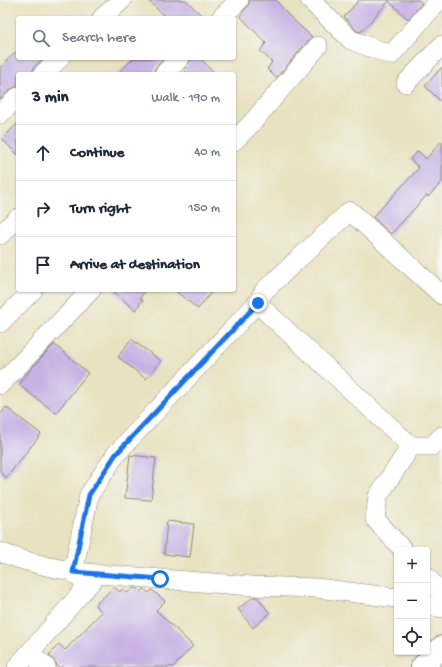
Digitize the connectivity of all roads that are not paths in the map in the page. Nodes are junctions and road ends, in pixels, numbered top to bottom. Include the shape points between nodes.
1 (122, 0) edge
2 (239, 0) edge
3 (434, 2) edge
4 (321, 4) edge
5 (104, 16) edge
6 (223, 16) edge
7 (442, 45) edge
8 (318, 46) dead end
9 (58, 60) edge
10 (178, 60) edge
11 (45, 72) edge
12 (166, 72) edge
13 (406, 83) dead end
14 (16, 99) edge
15 (0, 114) edge
16 (236, 139) edge
17 (16, 220) edge
18 (0, 235) edge
19 (31, 292) edge
20 (89, 292) edge
21 (442, 295) edge
22 (258, 303) junction
23 (0, 323) edge
24 (0, 385) edge
25 (442, 436) edge
26 (411, 446) junction
27 (400, 547) edge
28 (0, 552) edge
29 (73, 572) junction
30 (92, 580) junction
31 (430, 580) edge
32 (442, 594) edge
33 (394, 598) edge
34 (430, 606) edge
35 (442, 608) edge
36 (442, 647) edge
37 (30, 653) junction
38 (17, 667) edge
39 (46, 667) edge
40 (422, 667) edge

1 - 5 street
2 - 6 street
3 - 4 street via 391,55 351,40
7 - 13 street
8 - 16 street
9 - 11 street
10 - 12 street
14 - 15 street
17 - 18 street
19 - 23 street
20 - 24 street
21 - 22 street via 350,210 265,290
22 - 26 street
22 - 29 street via 116,454 89,495
25 - 26 street via 432,446
26 - 27 street via 378,496 375,518
28 - 29 street
29 - 30 street
30 - 33 street via 317,588
30 - 37 street
31 - 32 street
34 - 35 street
36 - 40 main road
37 - 38 street
37 - 39 street

